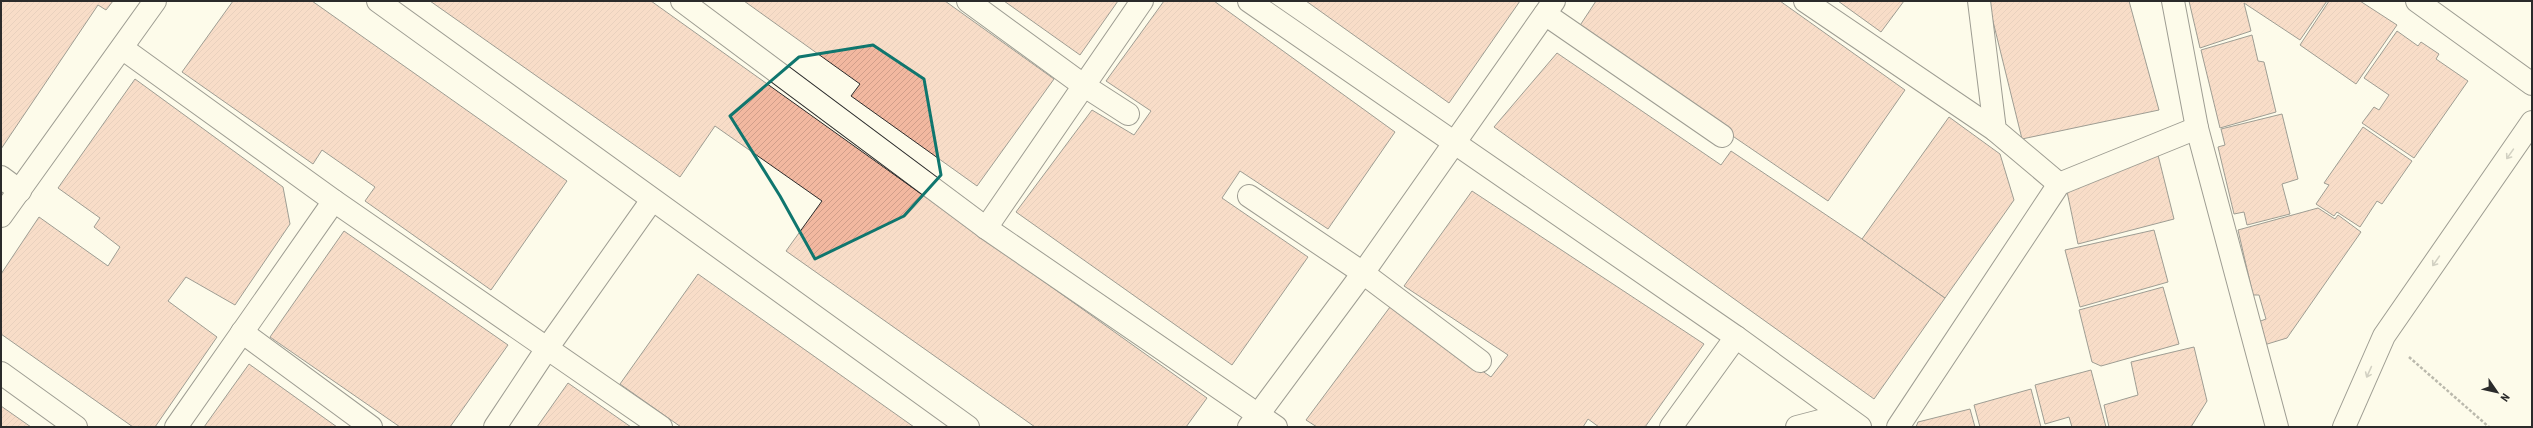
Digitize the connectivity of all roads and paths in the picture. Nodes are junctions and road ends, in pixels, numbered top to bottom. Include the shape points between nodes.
1 (155, 1) edge
2 (378, 1) edge
3 (682, 1) edge
4 (968, 1) edge
5 (1142, 1) edge
6 (1249, 1) edge
7 (1805, 1) edge
8 (1979, 1) edge
9 (2173, 1) edge
10 (2417, 1) edge
11 (1549, 8) edge
12 (122, 48) junction
13 (2532, 84) edge
14 (1084, 85) junction
15 (1128, 114) dead end
16 (2532, 122) edge
17 (2197, 128) junction
18 (1995, 130) junction
19 (1722, 136) dead end
20 (1457, 143) junction
21 (1, 177) edge
22 (2059, 184) junction
23 (20, 191) junction
24 (1249, 196) dead end
25 (652, 200) junction
26 (334, 201) junction
27 (1, 216) edge
28 (986, 228) junction
29 (1363, 273) junction
30 (242, 332) junction
31 (2384, 336) junction
32 (1736, 337) junction
33 (548, 347) junction
34 (1480, 361) dead end
35 (1, 373) edge
36 (1253, 420) edge
37 (1851, 421) edge
38 (76, 427) edge
39 (176, 427) edge
40 (371, 427) edge
41 (495, 427) edge
42 (662, 427) edge
43 (968, 427) edge
44 (1276, 427) edge
45 (1671, 427) edge
46 (1797, 427) edge
47 (1898, 427) edge
48 (2277, 427) edge
49 (2344, 427) edge
50 (2489, 427) edge

1 - 12 street
2 - 25 street
3 - 28 street
4 - 14 street
5 - 14 street
6 - 20 street
7 - 18 street
8 - 18 street
9 - 17 street
10 - 13 street
11 - 19 street
11 - 20 street
12 - 23 street
12 - 26 street
14 - 15 street
14 - 28 street
16 -> 31 street
17 - 22 street
17 - 48 street
18 - 22 street
20 - 29 street
20 - 32 street
21 - 23 street
22 - 47 street
23 - 27 street
24 - 29 street
25 - 33 street
25 - 43 street
26 - 30 street
26 - 33 street
28 - 36 street
29 - 34 street
29 - 36 street
30 - 39 street
30 - 40 street
31 -> 49 street
31 - 50 path
32 - 37 street
32 - 45 street
33 - 41 street
33 - 42 street
35 - 38 street
36 - 44 street
37 - 46 street

